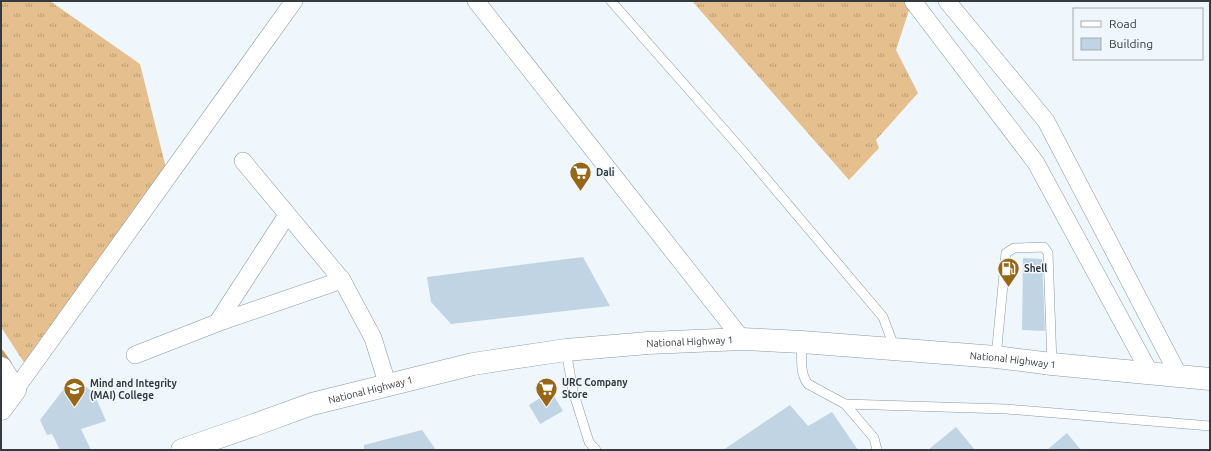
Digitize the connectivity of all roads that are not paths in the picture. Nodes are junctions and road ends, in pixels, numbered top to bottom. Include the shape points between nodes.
1 (294, 1) edge
2 (476, 1) edge
3 (611, 1) edge
4 (913, 1) edge
5 (947, 1) edge
6 (243, 161) dead end
7 (287, 215) junction
8 (342, 280) junction
9 (217, 323) junction
10 (742, 339) junction
11 (802, 342) junction
12 (895, 349) junction
13 (566, 350) junction
14 (135, 355) dead end
15 (996, 357) junction
16 (1052, 364) junction
17 (1, 368) edge
18 (1150, 373) junction
19 (1179, 376) junction
20 (1210, 379) edge
21 (388, 386) junction
22 (15, 390) junction
23 (845, 404) junction
24 (1, 409) edge
25 (1210, 426) edge
26 (182, 450) edge
27 (596, 450) edge
28 (877, 450) edge

1 - 22 street
2 - 10 street
3 - 12 lane via 883,317
4 - 18 street via 1036,163
5 - 19 street via 1046,121
6 - 7 street
7 - 8 street
7 - 9 street
8 - 9 street
8 - 21 street via 373,338
9 - 14 street
10 - 11 main road, National Highway 1
10 - 13 main road, National Highway 1
11 - 12 main road, National Highway 1
11 - 23 lane via 804,379 808,384
12 - 15 main road, National Highway 1
13 - 21 main road, National Highway 1 via 473,364
13 - 27 lane via 573,391 589,442
15 - 16 main road, National Highway 1
15 - 16 lane via 1006,253 1014,248 1044,248 1048,253
16 - 18 main road, National Highway 1
17 - 22 main road
18 - 19 main road, National Highway 1
19 - 20 main road, National Highway 1
21 - 26 main road, National Highway 1 via 312,404
22 - 24 main road
23 - 25 lane via 1006,409
23 - 28 lane via 874,438

